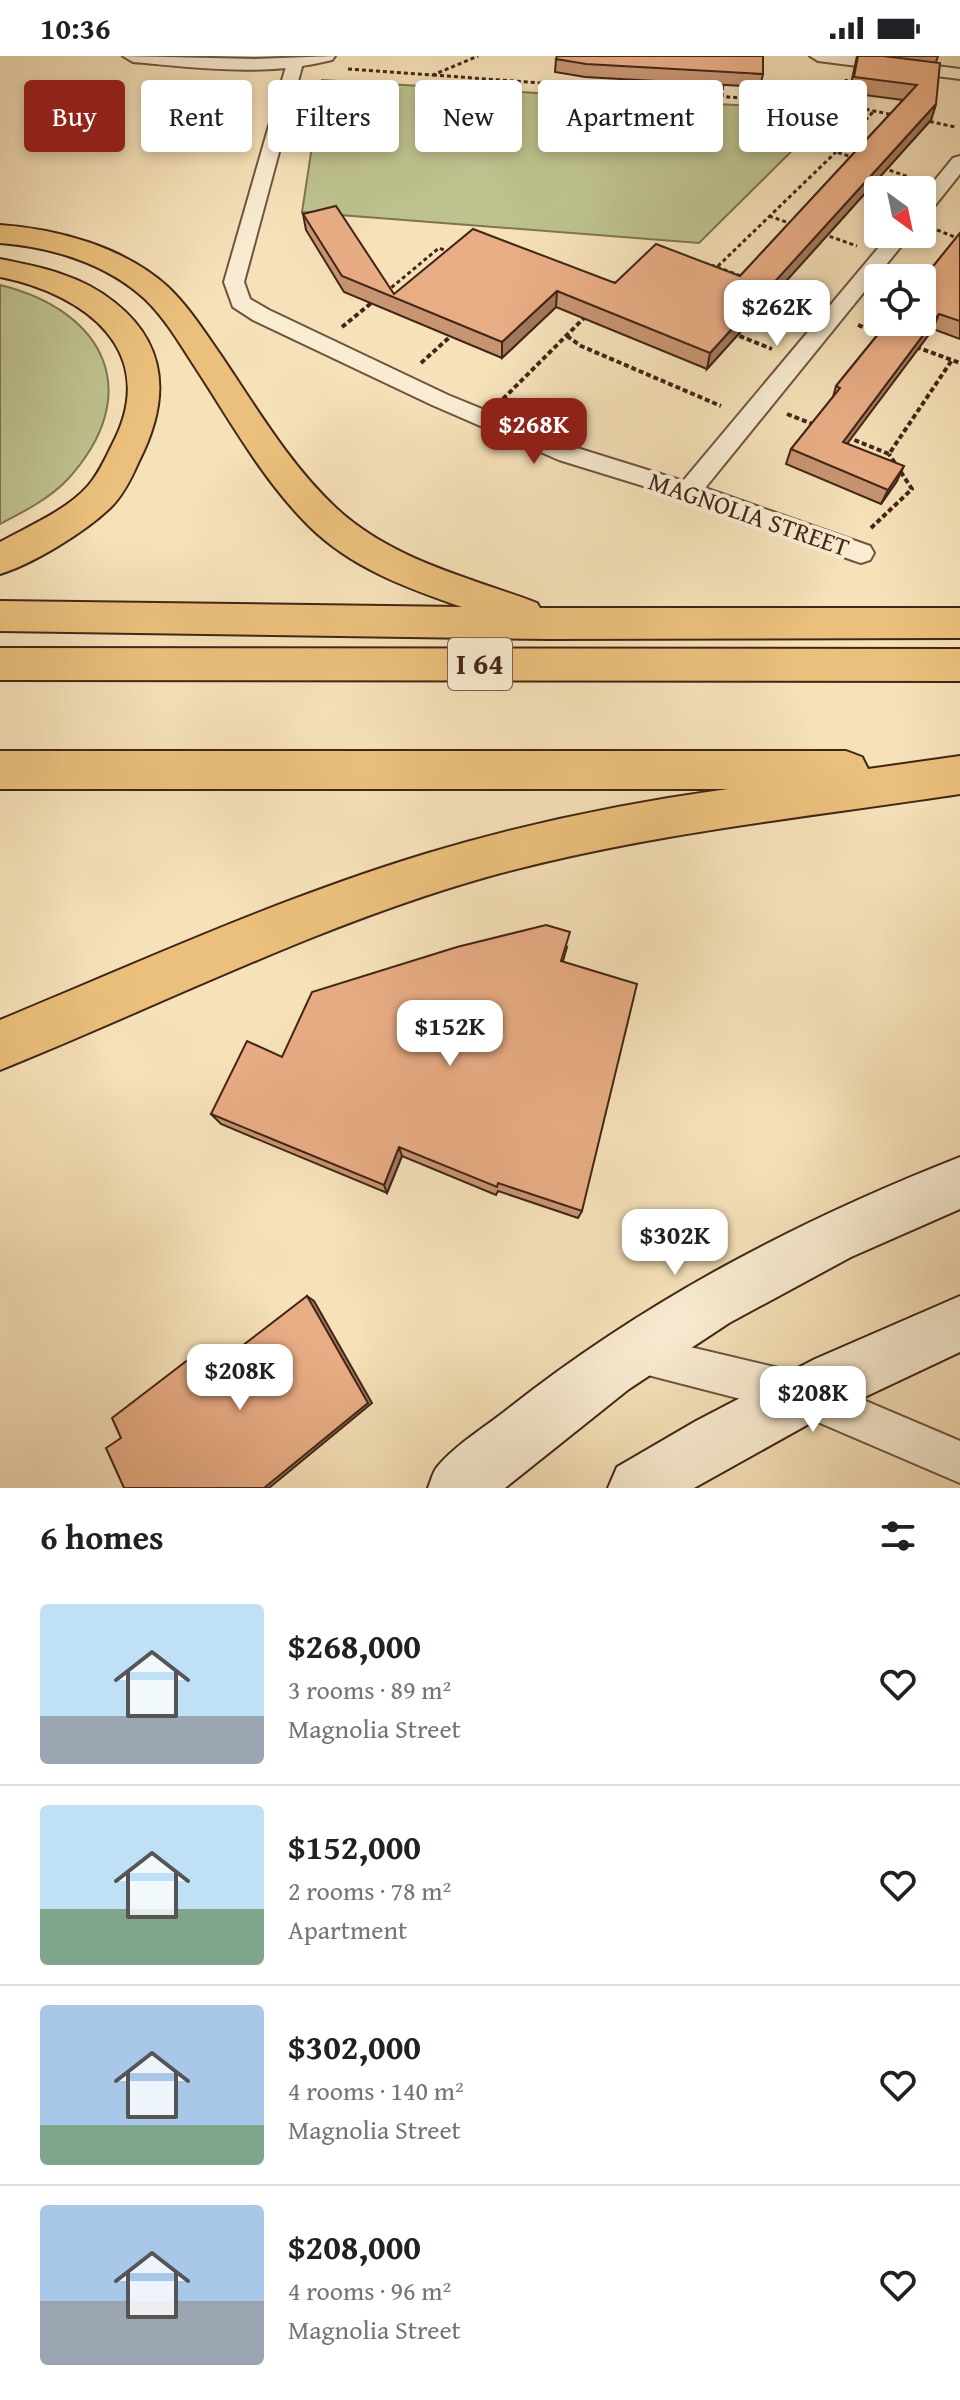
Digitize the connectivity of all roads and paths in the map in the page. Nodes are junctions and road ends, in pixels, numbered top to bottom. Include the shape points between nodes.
1 (133, 56) edge
2 (478, 56) edge
3 (818, 56) edge
4 (166, 57) edge
5 (332, 62) edge
6 (295, 63) junction
7 (846, 70) dead end
8 (723, 73) edge
9 (960, 74) edge
10 (433, 75) junction
11 (723, 80) edge
12 (847, 80) edge
13 (538, 84) edge
14 (867, 110) edge
15 (874, 111) junction
16 (901, 116) edge
17 (867, 119) edge
18 (914, 119) edge
19 (955, 127) dead end
20 (836, 152) joint
21 (861, 160) edge
22 (874, 165) edge
23 (957, 171) edge
24 (906, 176) edge
25 (936, 194) edge
26 (769, 216) junction
27 (798, 226) edge
28 (937, 230) dead end
29 (813, 231) edge
30 (0, 234) edge
31 (960, 239) edge
32 (857, 246) dead end
33 (889, 248) edge
34 (671, 255) edge
35 (460, 256) edge
36 (717, 267) junction
37 (0, 268) edge
38 (758, 282) edge
39 (772, 287) edge
40 (813, 302) dead end
41 (597, 305) edge
42 (858, 325) dead end
43 (864, 327) edge
44 (342, 328) dead end
45 (728, 332) edge
46 (454, 333) edge
47 (567, 336) junction
48 (912, 345) edge
49 (772, 349) dead end
50 (952, 360) junction
51 (421, 363) dead end
52 (960, 363) edge
53 (503, 399) dead end
54 (721, 406) dead end
55 (787, 414) dead end
56 (816, 425) edge
57 (845, 437) edge
58 (889, 454) junction
59 (688, 491) junction
60 (864, 542) joint
61 (0, 560) edge
62 (0, 616) edge
63 (960, 623) edge
64 (547, 624) junction
65 (0, 664) edge
66 (960, 665) edge
67 (0, 770) edge
68 (960, 772) edge
69 (0, 1045) edge
70 (960, 1183) edge
71 (960, 1324) edge
72 (631, 1353) junction
73 (800, 1394) junction
74 (960, 1462) edge
75 (458, 1488) edge
76 (638, 1488) edge

1 - 4 street
2 - 10 path
3 - 9 street
4 - 6 street
5 - 6 street
5 - 10 path
6 - 59 street, MAGNOLIA STREET via 234,282 241,302 440,400 568,454
7 - 12 path
8 - 11 path
10 - 13 path
14 - 15 path
15 - 16 path
15 - 17 path
18 - 19 path
20 - 21 path
20 - 26 path
22 - 24 path
23 - 25 street
26 - 27 path
26 - 36 path
28 - 31 path
29 - 32 path
30 - 64 highway via 72,247 127,272 156,293 292,488 346,539 407,571
33 - 59 street
34 - 36 path
35 - 44 path via 439,248
36 - 38 path
37 - 61 highway via 73,287 112,313 136,349 147,393 134,445 98,498
39 - 40 path
41 - 47 path
42 - 43 path
45 - 49 path
46 - 51 path
47 - 53 path
47 - 54 path
48 - 50 path
50 - 52 path
50 - 58 path
55 - 56 path
57 - 58 path
58 - 60 path via 912,489
59 - 60 street, MAGNOLIA STREET
62 - 64 highway
63 - 64 highway
65 - 66 highway, I 64
67 - 68 highway
68 - 69 highway via 543,842 481,858 280,929
70 - 72 main road via 767,1271
71 - 73 main road
72 - 73 street
72 - 75 main road
73 - 74 street
73 - 76 main road

